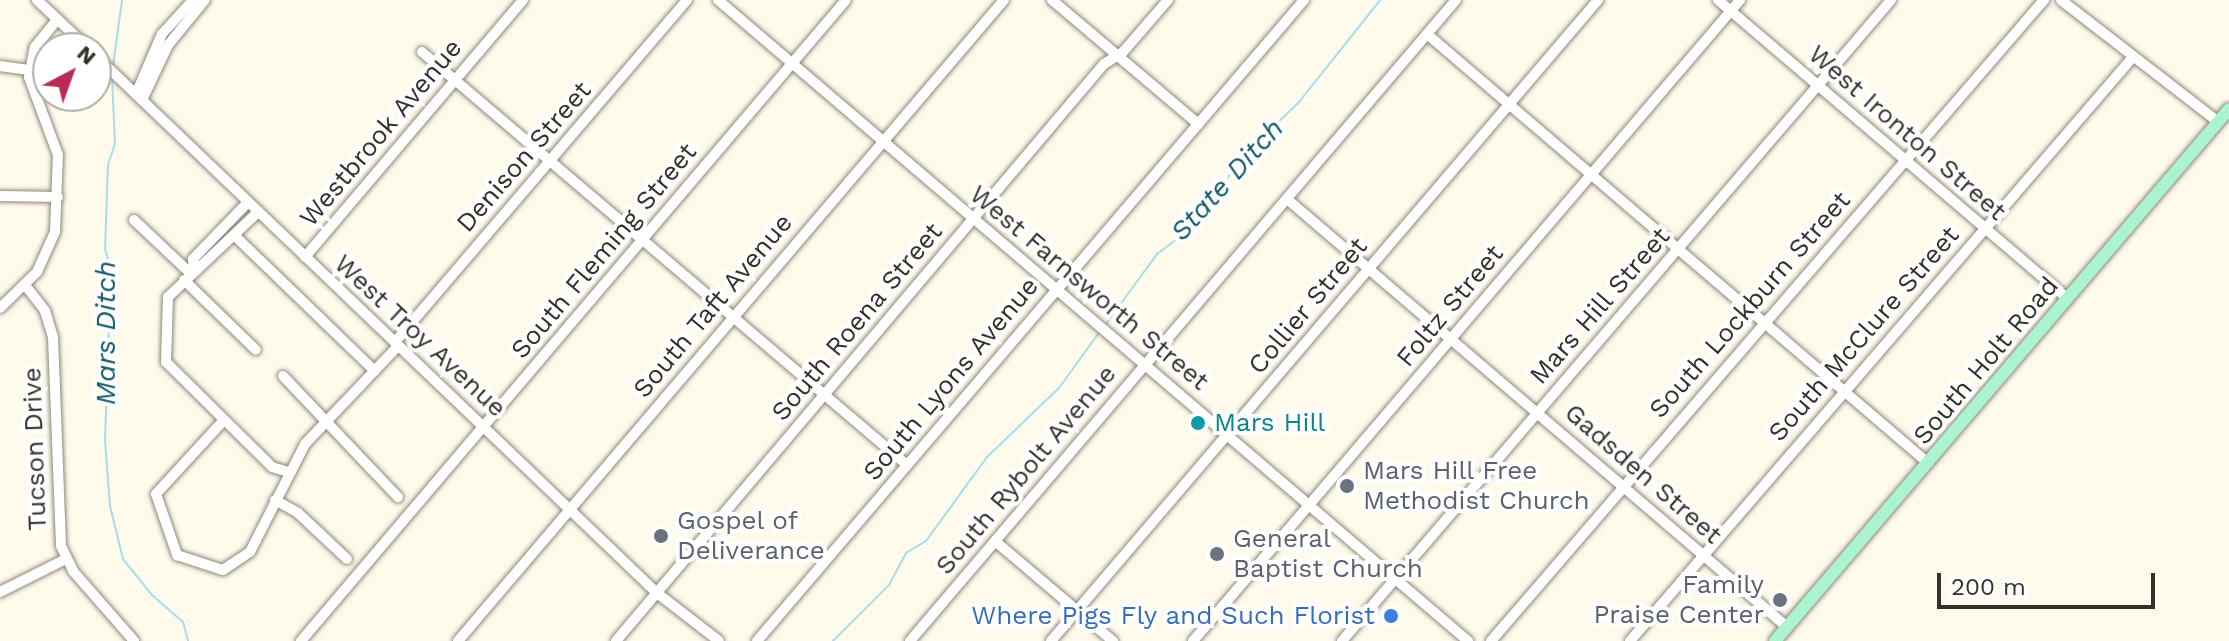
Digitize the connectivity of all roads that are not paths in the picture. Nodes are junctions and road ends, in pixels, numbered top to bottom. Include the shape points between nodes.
1 (37, 0) edge
2 (193, 0) edge
3 (205, 0) edge
4 (523, 0) edge
5 (687, 0) edge
6 (718, 0) edge
7 (846, 0) edge
8 (1004, 0) edge
9 (1052, 0) edge
10 (1168, 0) edge
11 (1304, 0) edge
12 (1456, 0) edge
13 (1598, 0) edge
14 (1718, 0) edge
15 (1740, 0) edge
16 (1891, 0) edge
17 (2044, 0) edge
18 (2061, 0) edge
19 (1731, 11) junction
20 (58, 19) junction
21 (71, 32) edge
22 (1427, 34) junction
23 (422, 52) dead end
24 (1117, 57) junction
25 (2133, 57) junction
26 (793, 64) junction
27 (0, 66) edge
28 (29, 70) junction
29 (112, 72) edge
30 (455, 79) junction
31 (1820, 86) junction
32 (139, 97) junction
33 (1507, 105) junction
34 (2229, 109) edge
35 (2218, 122) junction
36 (1198, 124) junction
37 (882, 140) junction
38 (551, 160) junction
39 (1905, 160) junction
40 (1591, 175) junction
41 (0, 196) edge
42 (58, 197) junction
43 (1287, 199) junction
44 (248, 202) junction
45 (258, 212) junction
46 (973, 219) junction
47 (134, 220) dead end
48 (1985, 228) junction
49 (235, 236) junction
50 (642, 239) junction
51 (1677, 249) junction
52 (305, 257) junction
53 (1368, 269) junction
54 (189, 275) junction
55 (25, 285) junction
56 (1056, 289) junction
57 (2068, 299) junction
58 (0, 308) edge
59 (732, 317) junction
60 (1763, 322) junction
61 (1451, 339) junction
62 (396, 344) junction
63 (256, 350) dead end
64 (1145, 365) junction
65 (375, 371) junction
66 (283, 376) dead end
67 (1844, 392) junction
68 (824, 395) junction
69 (1537, 413) junction
70 (329, 419) junction
71 (224, 420) junction
72 (484, 426) junction
73 (1227, 435) junction
74 (1928, 463) junction
75 (907, 465) junction
76 (288, 472) junction
77 (1623, 487) junction
78 (398, 497) dead end
79 (275, 500) junction
80 (1310, 505) junction
81 (570, 510) junction
82 (995, 541) junction
83 (1703, 555) junction
84 (66, 559) junction
85 (347, 559) dead end
86 (1395, 579) junction
87 (0, 592) edge
88 (657, 593) junction
89 (1077, 611) junction
90 (1787, 627) junction
91 (134, 641) edge
92 (301, 641) edge
93 (458, 641) edge
94 (616, 641) edge
95 (719, 641) edge
96 (757, 641) edge
97 (910, 641) edge
98 (1051, 641) edge
99 (1113, 641) edge
100 (1193, 641) edge
101 (1342, 641) edge
102 (1468, 641) edge
103 (1491, 641) edge
104 (1630, 641) edge
105 (1775, 641) edge

1 - 20 street
2 - 32 street via 162,34
3 - 32 street via 168,45
4 - 30 street, Westbrook Avenue
5 - 38 street, Denison Street
6 - 26 street, West Farnsworth Street
7 - 26 street, South Fleming Street
8 - 37 street, South Taft Avenue
9 - 24 street
10 - 24 street, South Roena Street
11 - 36 street, South Lyons Avenue
12 - 22 street, South Rybolt Avenue
13 - 33 street, Collier Street
14 - 19 street, West Ironton Street
15 - 19 street, Foltz Street
16 - 31 street, Mars Hill Street
17 - 39 street, South Lockburn Street
18 - 25 street
19 - 31 street, West Ironton Street
19 - 40 street, Foltz Street
20 - 21 street
20 - 28 street via 39,41
22 - 33 street
22 - 43 street, South Rybolt Avenue
23 - 30 street
24 - 36 street
24 - 46 street, South Roena Street via 1104,64
25 - 35 street
25 - 48 street, South McClure Street
26 - 37 street, West Farnsworth Street
26 - 50 street, South Fleming Street
27 - 28 street
28 - 42 street via 33,100 57,151
29 - 32 street, West Troy Avenue
30 - 38 street
30 - 52 street, Westbrook Avenue
31 - 39 street, West Ironton Street
31 - 51 street, Mars Hill Street
32 - 44 street, West Troy Avenue
33 - 40 street
33 - 53 street, Collier Street
34 - 35 main road, South Holt Road
35 - 57 main road, South Holt Road
36 - 56 street, South Lyons Avenue
37 - 46 street, West Farnsworth Street
37 - 59 street, South Taft Avenue
38 - 50 street
38 - 62 street, Denison Street
39 - 48 street, West Ironton Street
39 - 60 street, South Lockburn Street
40 - 51 street
40 - 61 street, Foltz Street
41 - 42 street
42 - 55 street via 50,248
43 - 53 street, Gadsden Street
43 - 64 street, South Rybolt Avenue
44 - 45 street, West Troy Avenue
44 - 54 street via 193,259
45 - 49 street
45 - 52 street, West Troy Avenue
46 - 56 street, West Farnsworth Street
46 - 68 street, South Roena Street
47 - 54 street
48 - 57 street, West Ironton Street
48 - 67 street, South McClure Street
49 - 54 street via 203,269
49 - 65 street
50 - 59 street
50 - 72 street, South Fleming Street
51 - 60 street
51 - 69 street, Mars Hill Street
52 - 62 street, West Troy Avenue
53 - 61 street, Gadsden Street
53 - 73 street, Collier Street
54 - 63 street
54 - 71 street via 165,303 166,362
55 - 58 street
55 - 84 street, Tucson Drive via 40,302 52,330 57,529
56 - 64 street, West Farnsworth Street
56 - 75 street, South Lyons Avenue
57 - 74 main road, South Holt Road
59 - 68 street
59 - 81 street, South Taft Avenue
60 - 67 street
60 - 77 street, South Lockburn Street
61 - 69 street, Gadsden Street
61 - 80 street, Foltz Street
62 - 65 street, Denison Street
62 - 72 street, West Troy Avenue
64 - 73 street, West Farnsworth Street
64 - 82 street, South Rybolt Avenue
65 - 70 street, Denison Street
66 - 70 street
67 - 74 street
67 - 83 street, South McClure Street
68 - 75 street
68 - 88 street, South Roena Street
69 - 77 street, Gadsden Street
69 - 86 street, Mars Hill Street
70 - 76 street, Denison Street
70 - 78 street via 348,449
71 - 76 street via 272,467
71 - 79 street, Denison Street via 157,492 177,555 223,570 250,552
72 - 81 street, West Troy Avenue
72 - 92 street, South Fleming Street
73 - 80 street, West Farnsworth Street
73 - 89 street, Collier Street
74 - 90 main road, South Holt Road
75 - 96 street, South Lyons Avenue
76 - 79 street, Denison Street
77 - 83 street, Gadsden Street
77 - 103 street, South Lockburn Street
79 - 85 street via 298,513
80 - 86 street, West Farnsworth Street
80 - 100 street, Foltz Street
81 - 88 street, West Troy Avenue
81 - 93 street, South Taft Avenue
82 - 89 street
82 - 97 street, South Rybolt Avenue
83 - 90 street, Gadsden Street
83 - 104 street, South McClure Street
84 - 87 street
84 - 91 street, Tucson Drive
86 - 101 street, Mars Hill Street
86 - 102 street, West Farnsworth Street
88 - 94 street, South Roena Street
88 - 95 street, West Troy Avenue
89 - 98 street, Collier Street
89 - 99 street
90 - 105 main road, South Holt Road

